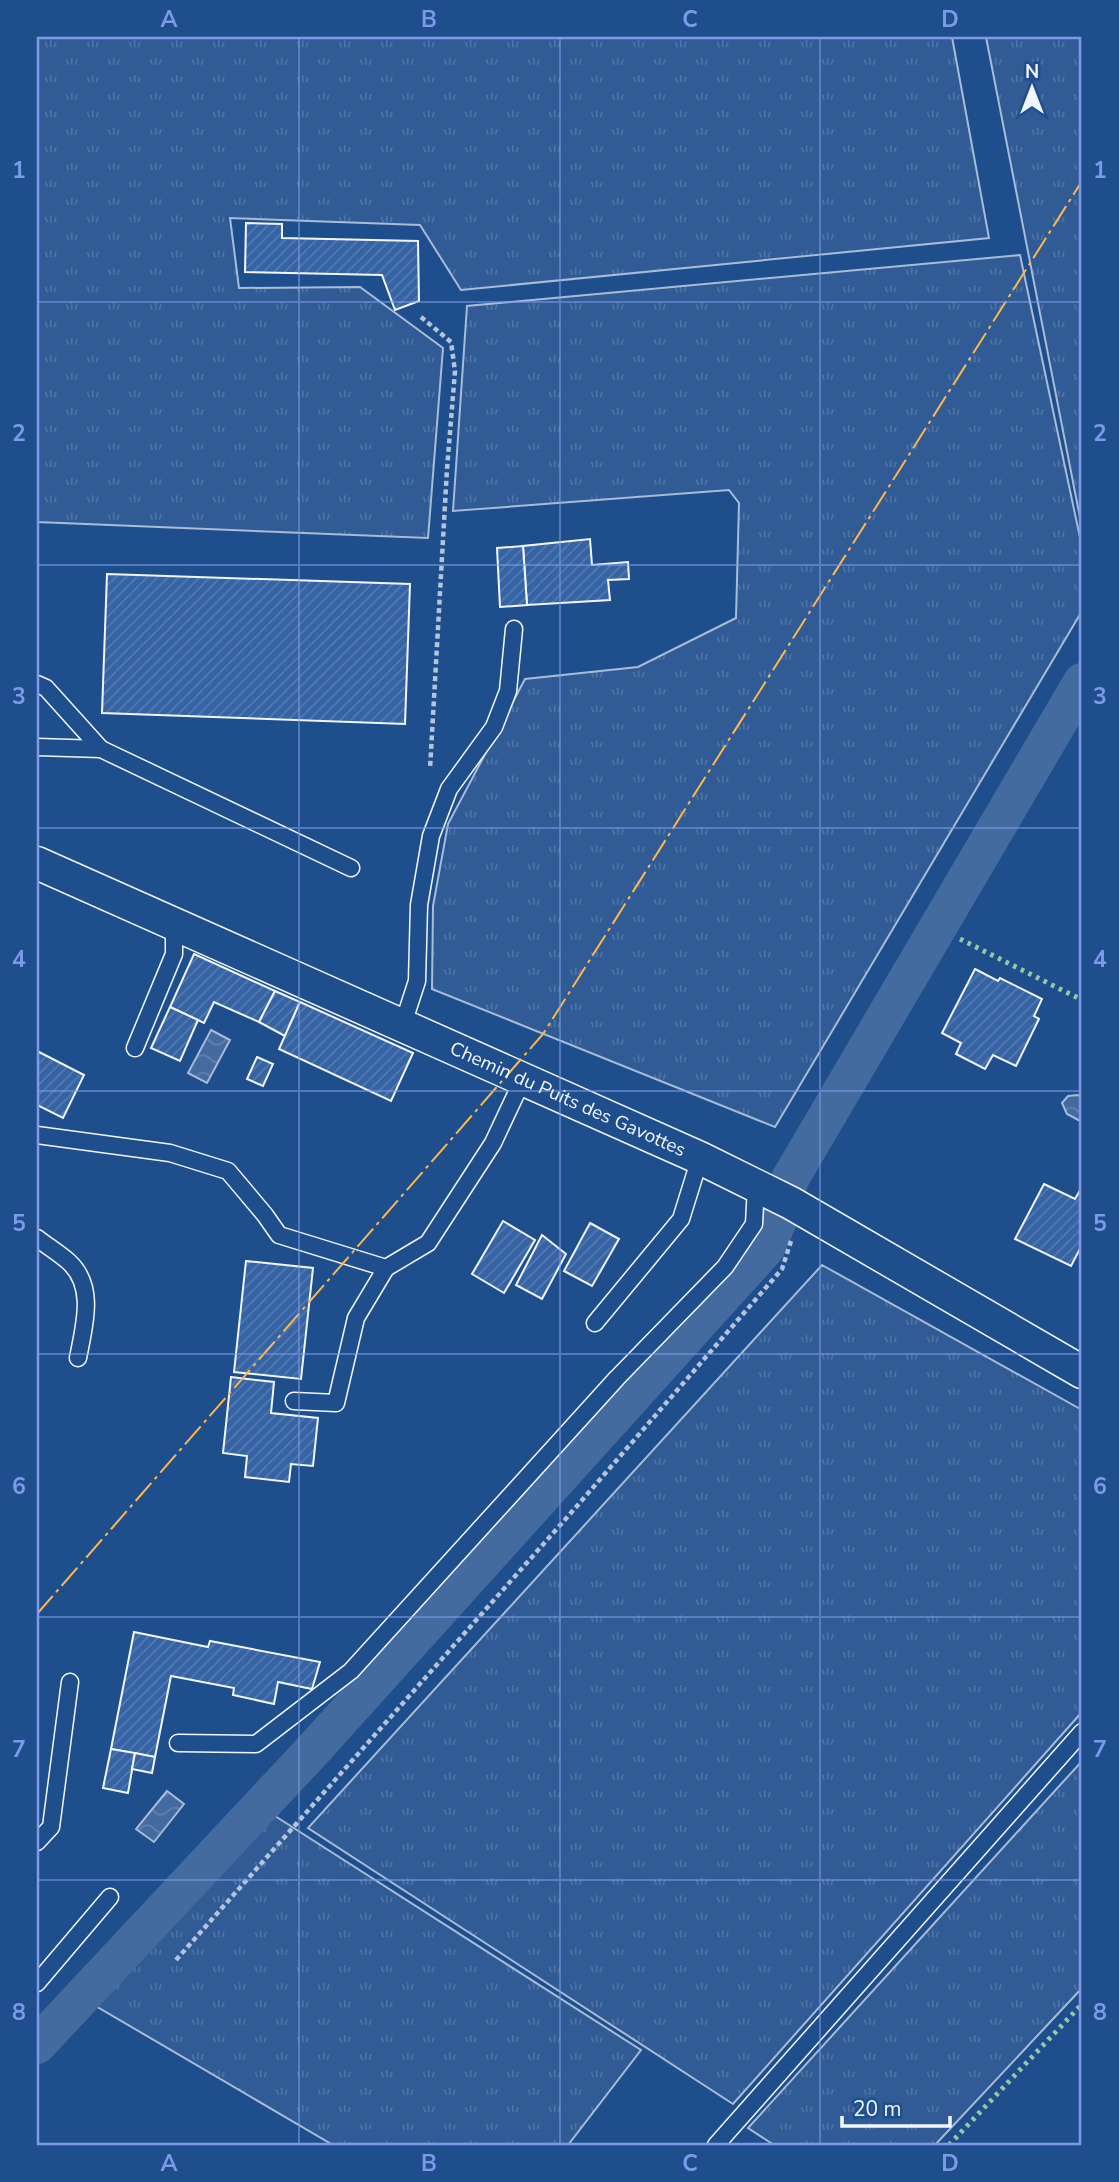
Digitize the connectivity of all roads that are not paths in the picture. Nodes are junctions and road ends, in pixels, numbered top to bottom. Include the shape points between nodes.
1 (514, 629) dead end
2 (37, 684) edge
3 (37, 747) edge
4 (101, 750) junction
5 (37, 863) edge
6 (351, 868) dead end
7 (174, 923) junction
8 (403, 1024) junction
9 (135, 1048) dead end
10 (523, 1079) junction
11 (37, 1135) edge
12 (700, 1158) junction
13 (757, 1186) junction
14 (37, 1238) edge
15 (386, 1268) junction
16 (595, 1323) dead end
17 (78, 1358) dead end
18 (1079, 1361) edge
19 (294, 1401) dead end
20 (71, 1682) dead end
21 (1082, 1732) edge
22 (178, 1743) dead end
23 (37, 1842) edge
24 (110, 1897) dead end
25 (37, 1983) edge
26 (716, 2145) edge

1 - 8 lane via 508,691 494,727 449,789 431,836 419,905 417,981
2 - 4 lane via 46,688
3 - 4 lane
4 - 6 lane
5 - 7 street, Chemin du Puits des Gavottes
7 - 8 street, Chemin du Puits des Gavottes
7 - 9 lane via 174,954
8 - 10 street, Chemin du Puits des Gavottes
10 - 12 street, Chemin du Puits des Gavottes
10 - 15 lane via 493,1143 428,1243
11 - 15 lane via 170,1153 228,1171 279,1235
12 - 13 street, Chemin du Puits des Gavottes
12 - 16 lane via 681,1219
13 - 18 street, Chemin du Puits des Gavottes
13 - 22 lane via 754,1224 725,1267 617,1378 351,1671 256,1744
14 - 17 lane via 71,1263 84,1286 86,1315
15 - 19 lane via 356,1318 336,1403
20 - 23 lane via 51,1827
21 - 26 lane
24 - 25 lane

